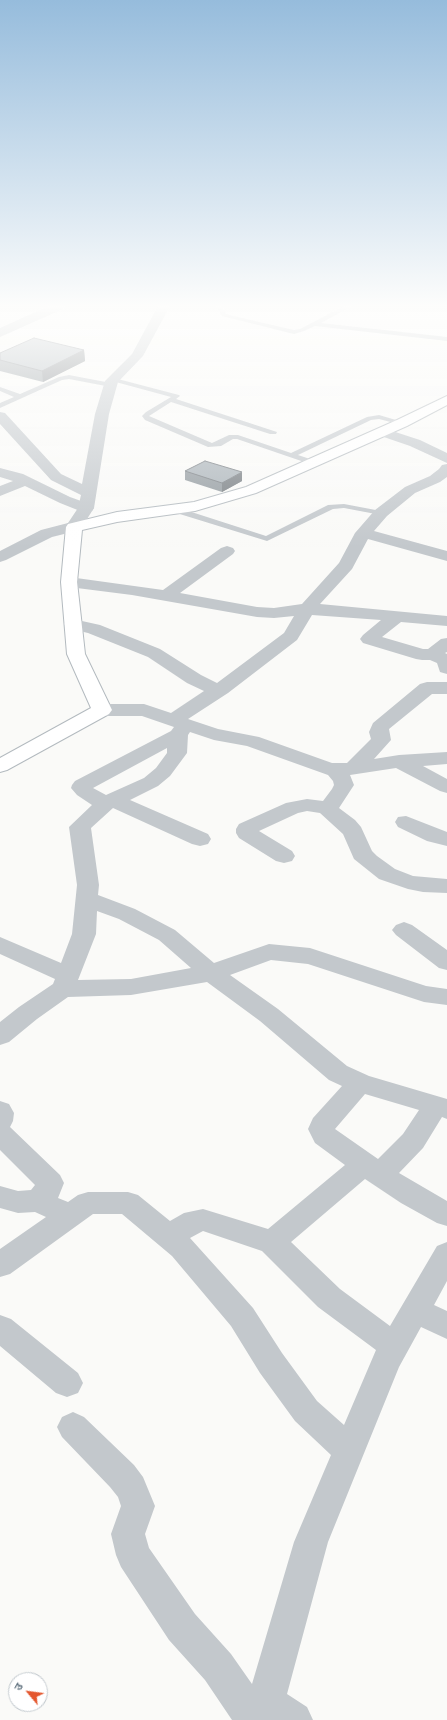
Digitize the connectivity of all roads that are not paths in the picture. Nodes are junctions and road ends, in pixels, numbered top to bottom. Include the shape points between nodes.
1 (45, 386) edge
2 (111, 386) edge
3 (128, 386) edge
4 (0, 389) edge
5 (21, 397) junction
6 (171, 400) junction
7 (447, 400) edge
8 (0, 406) edge
9 (0, 416) edge
10 (402, 423) junction
11 (272, 432) dead end
12 (383, 432) junction
13 (291, 456) junction
14 (447, 459) edge
15 (313, 463) junction
16 (0, 472) edge
17 (443, 477) edge
18 (26, 481) junction
19 (0, 491) edge
20 (87, 501) junction
21 (173, 509) junction
22 (381, 513) junction
23 (74, 527) junction
24 (363, 533) junction
25 (227, 551) dead end
26 (447, 556) edge
27 (0, 557) edge
28 (447, 559) edge
29 (447, 564) edge
30 (69, 582) junction
31 (166, 596) junction
32 (307, 609) junction
33 (396, 616) junction
34 (447, 621) edge
35 (73, 624) junction
36 (440, 648) edge
37 (447, 668) edge
38 (447, 688) edge
39 (218, 691) junction
40 (102, 710) junction
41 (179, 726) junction
42 (447, 758) edge
43 (399, 761) junction
44 (0, 766) edge
45 (344, 769) junction
46 (447, 787) edge
47 (108, 802) junction
48 (328, 808) junction
49 (406, 822) dead end
50 (200, 839) dead end
51 (447, 839) edge
52 (284, 856) dead end
53 (447, 886) edge
54 (87, 898) junction
55 (404, 930) dead end
56 (0, 945) edge
57 (447, 962) edge
58 (211, 973) junction
59 (65, 982) junction
60 (447, 997) edge
61 (0, 1036) edge
62 (360, 1083) junction
63 (441, 1108) edge
64 (0, 1111) edge
65 (0, 1121) edge
66 (0, 1133) edge
67 (372, 1170) junction
68 (0, 1197) edge
69 (38, 1201) junction
70 (447, 1215) edge
71 (70, 1216) junction
72 (168, 1236) junction
73 (272, 1242) junction
74 (447, 1254) edge
75 (0, 1265) edge
76 (416, 1310) junction
77 (447, 1326) edge
78 (0, 1328) edge
79 (395, 1346) junction
80 (67, 1383) dead end
81 (73, 1427) dead end
82 (349, 1451) junction
83 (266, 1715) edge

1 - 5 lane
2 - 20 street via 102,414
3 - 6 lane via 177,396
4 - 5 lane
5 - 8 lane
6 - 11 lane
6 - 13 lane via 145,416 211,445 238,437
7 - 10 main road
9 - 20 street via 56,477
10 - 12 main road
10 - 13 lane via 379,417 369,418
12 - 14 street via 415,443
12 - 15 main road
13 - 15 lane
15 - 21 main road via 251,490 195,506
16 - 18 street
17 - 22 street via 410,490
18 - 19 street
18 - 20 street
20 - 23 street
21 - 22 lane via 267,539 331,507 344,506
21 - 23 main road via 117,517
22 - 24 street
23 - 27 street via 47,532
23 - 30 main road
24 - 26 street
24 - 32 street via 346,565
25 - 31 street
28 - 29 street via 444,562
30 - 31 street
30 - 35 main road
31 - 32 street via 258,612
32 - 33 street
32 - 39 street via 291,636
33 - 34 street
33 - 36 street via 369,639 422,655
35 - 39 street via 94,629 154,653
35 - 40 main road via 76,654
36 - 37 street
38 - 45 street via 424,690 380,727 381,740
39 - 41 street
40 - 41 street via 144,710
40 - 44 main road
41 - 45 street via 252,741 326,768
41 - 47 street via 177,753 163,772 151,782
41 - 47 street via 82,785 84,791
42 - 43 street
43 - 45 street
43 - 46 street
45 - 48 street via 342,790
47 - 50 street
47 - 54 street via 80,828 88,885
48 - 52 street via 307,805 293,807 247,829 247,833
48 - 53 street via 353,832 362,854 368,861 387,874 423,885
49 - 51 street
54 - 58 street via 126,914 167,936
54 - 59 street via 84,934
55 - 57 street
56 - 59 street
58 - 59 street via 131,987
58 - 60 street via 269,952 310,956 424,994
58 - 62 street via 269,1015 338,1073
59 - 61 street
62 - 63 street
62 - 67 street via 321,1129 325,1136
63 - 67 street via 413,1141
64 - 65 street
66 - 69 street via 50,1183
67 - 70 street
67 - 73 street
68 - 69 street via 18,1202
69 - 71 street
71 - 72 street via 88,1203 128,1203
71 - 75 street
72 - 73 street via 194,1221 203,1220
72 - 82 street via 182,1248 242,1317 306,1411
73 - 79 street via 329,1298
74 - 76 street
76 - 77 street
76 - 79 street
78 - 80 street
79 - 82 street
81 - 83 street via 131,1488 138,1506 128,1534 133,1554 182,1627
82 - 83 street via 311,1542

